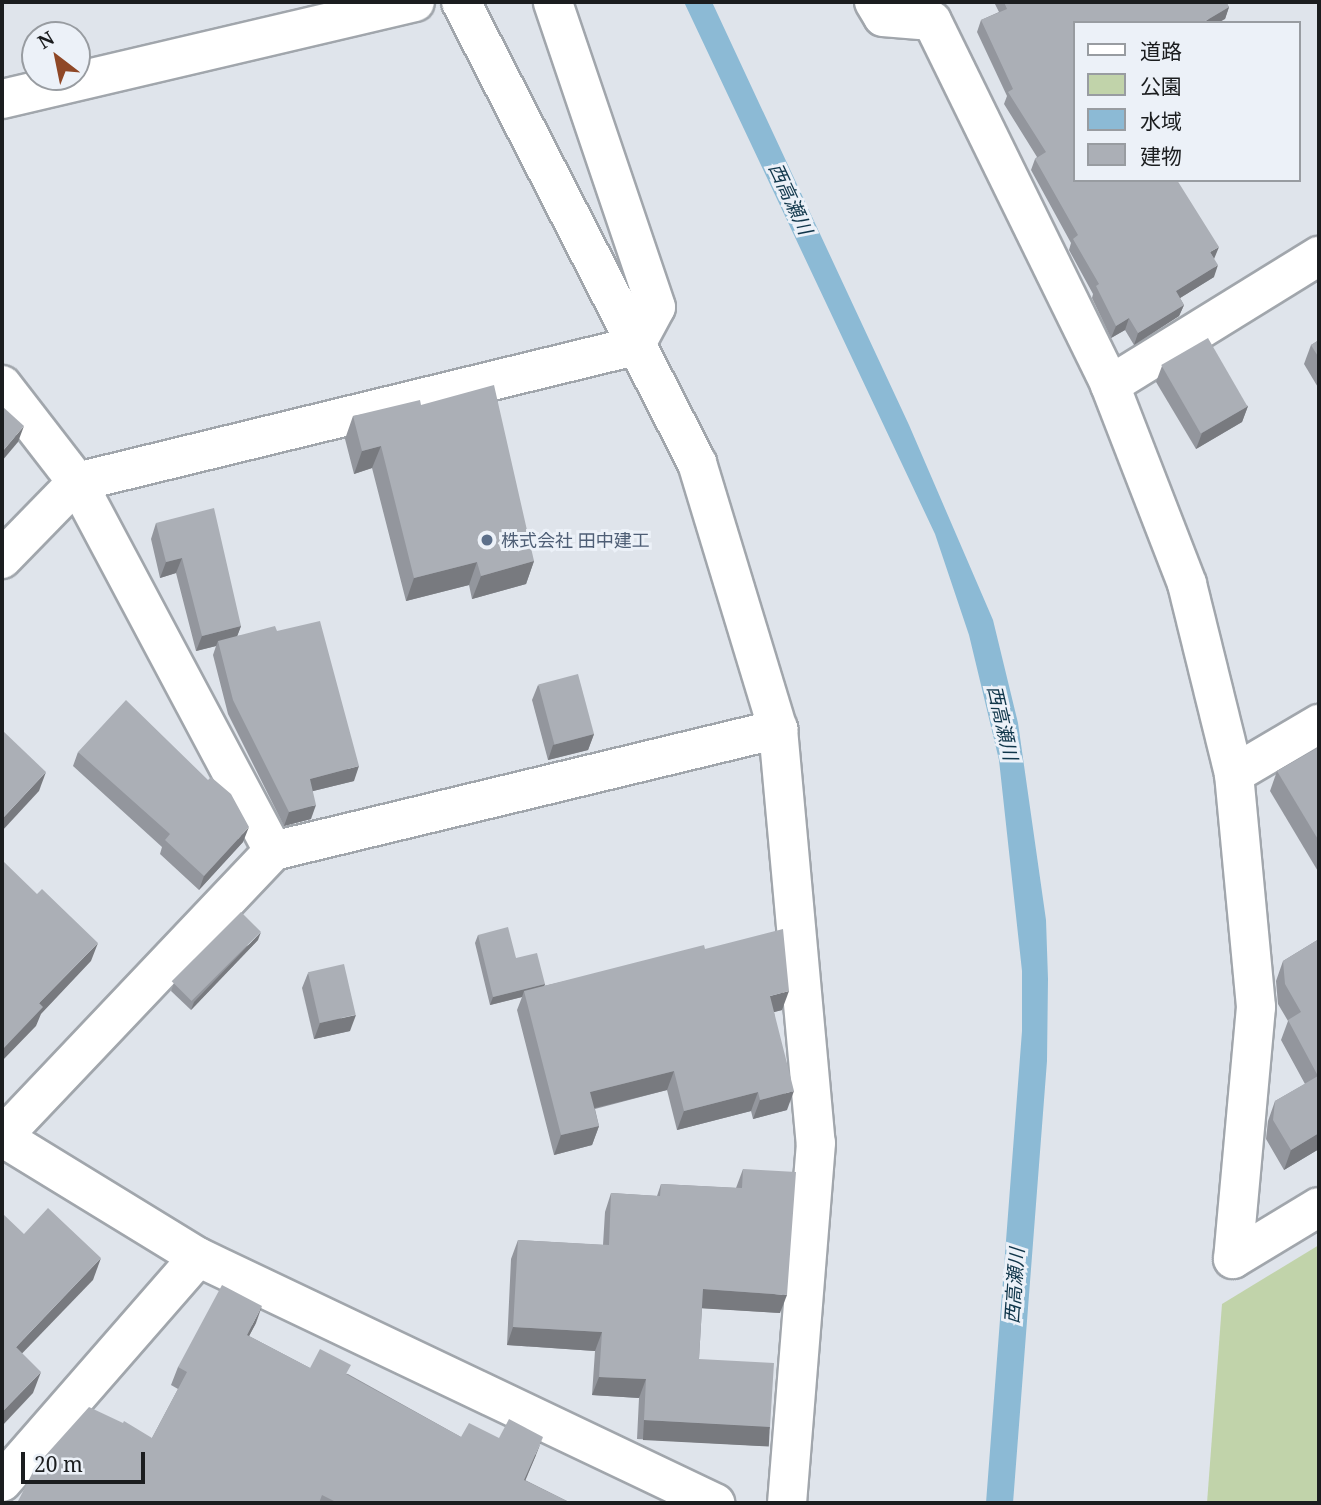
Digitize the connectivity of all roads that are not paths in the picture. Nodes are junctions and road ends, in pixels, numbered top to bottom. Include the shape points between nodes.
1 (415, 2) edge
2 (461, 2) edge
3 (553, 2) edge
4 (874, 2) edge
5 (941, 11) edge
6 (2, 99) edge
7 (1319, 256) edge
8 (635, 346) junction
9 (2, 385) edge
10 (1110, 385) junction
11 (77, 482) junction
12 (2, 559) edge
13 (1319, 724) edge
14 (778, 729) junction
15 (1234, 774) junction
16 (274, 851) junction
17 (2, 1137) edge
18 (1319, 1207) edge
19 (198, 1257) junction
20 (2, 1482) edge
21 (715, 1503) edge
22 (787, 1503) edge

1 - 6 street
2 - 8 street
3 - 8 street via 656,307
4 - 5 street via 883,17
5 - 10 street
7 - 10 street
8 - 11 street
8 - 14 street via 696,463
9 - 11 street
10 - 15 street via 1187,584
11 - 12 street
11 - 16 street
13 - 15 street
14 - 16 street
14 - 22 street via 816,1143
15 - 18 street via 1256,1007 1234,1259
16 - 17 street
17 - 19 street
19 - 20 street
19 - 21 street

